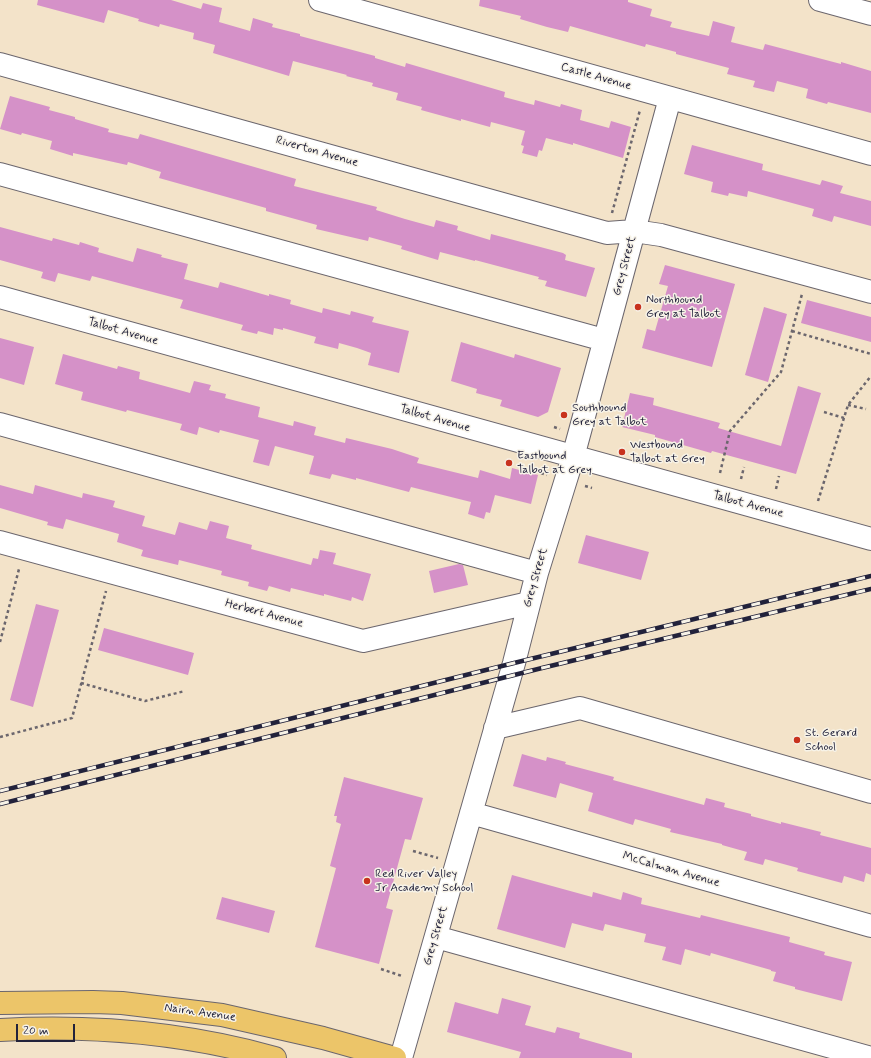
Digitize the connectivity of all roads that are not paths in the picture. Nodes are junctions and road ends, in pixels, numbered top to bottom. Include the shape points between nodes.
1 (320, 0) edge
2 (820, 0) edge
3 (871, 14) edge
4 (0, 64) edge
5 (670, 98) junction
6 (871, 154) edge
7 (0, 174) edge
8 (634, 231) junction
9 (871, 292) edge
10 (0, 297) edge
11 (604, 340) junction
12 (0, 424) edge
13 (572, 457) junction
14 (871, 539) edge
15 (0, 542) edge
16 (537, 572) junction
17 (529, 603) junction
18 (495, 728) junction
19 (871, 792) edge
20 (471, 813) junction
21 (871, 926) edge
22 (436, 937) junction
23 (0, 1003) edge
24 (0, 1030) edge
25 (275, 1058) edge
26 (395, 1058) edge
27 (401, 1058) edge
28 (871, 1058) edge

1 - 5 street, Castle Avenue
2 - 3 street
4 - 8 street, Riverton Avenue via 607,233
5 - 6 street, Castle Avenue
5 - 8 street, Grey Street
7 - 11 street
8 - 9 street, Riverton Avenue via 661,235
8 - 11 street, Grey Street
10 - 13 street, Talbot Avenue
11 - 13 street, Grey Street
12 - 16 street
13 - 14 street, Talbot Avenue
13 - 16 street, Grey Street
15 - 17 street, Herbert Avenue via 363,642
16 - 17 street, Grey Street
17 - 18 street, Grey Street
18 - 19 street via 580,708
18 - 20 street, Grey Street
20 - 21 street, McCalman Avenue
20 - 22 street, Grey Street
22 - 27 street, Grey Street
22 - 28 street
23 - 26 main road, Nairn Avenue via 122,1003 222,1015 323,1038
24 - 25 main road via 62,1028 127,1032 222,1045

